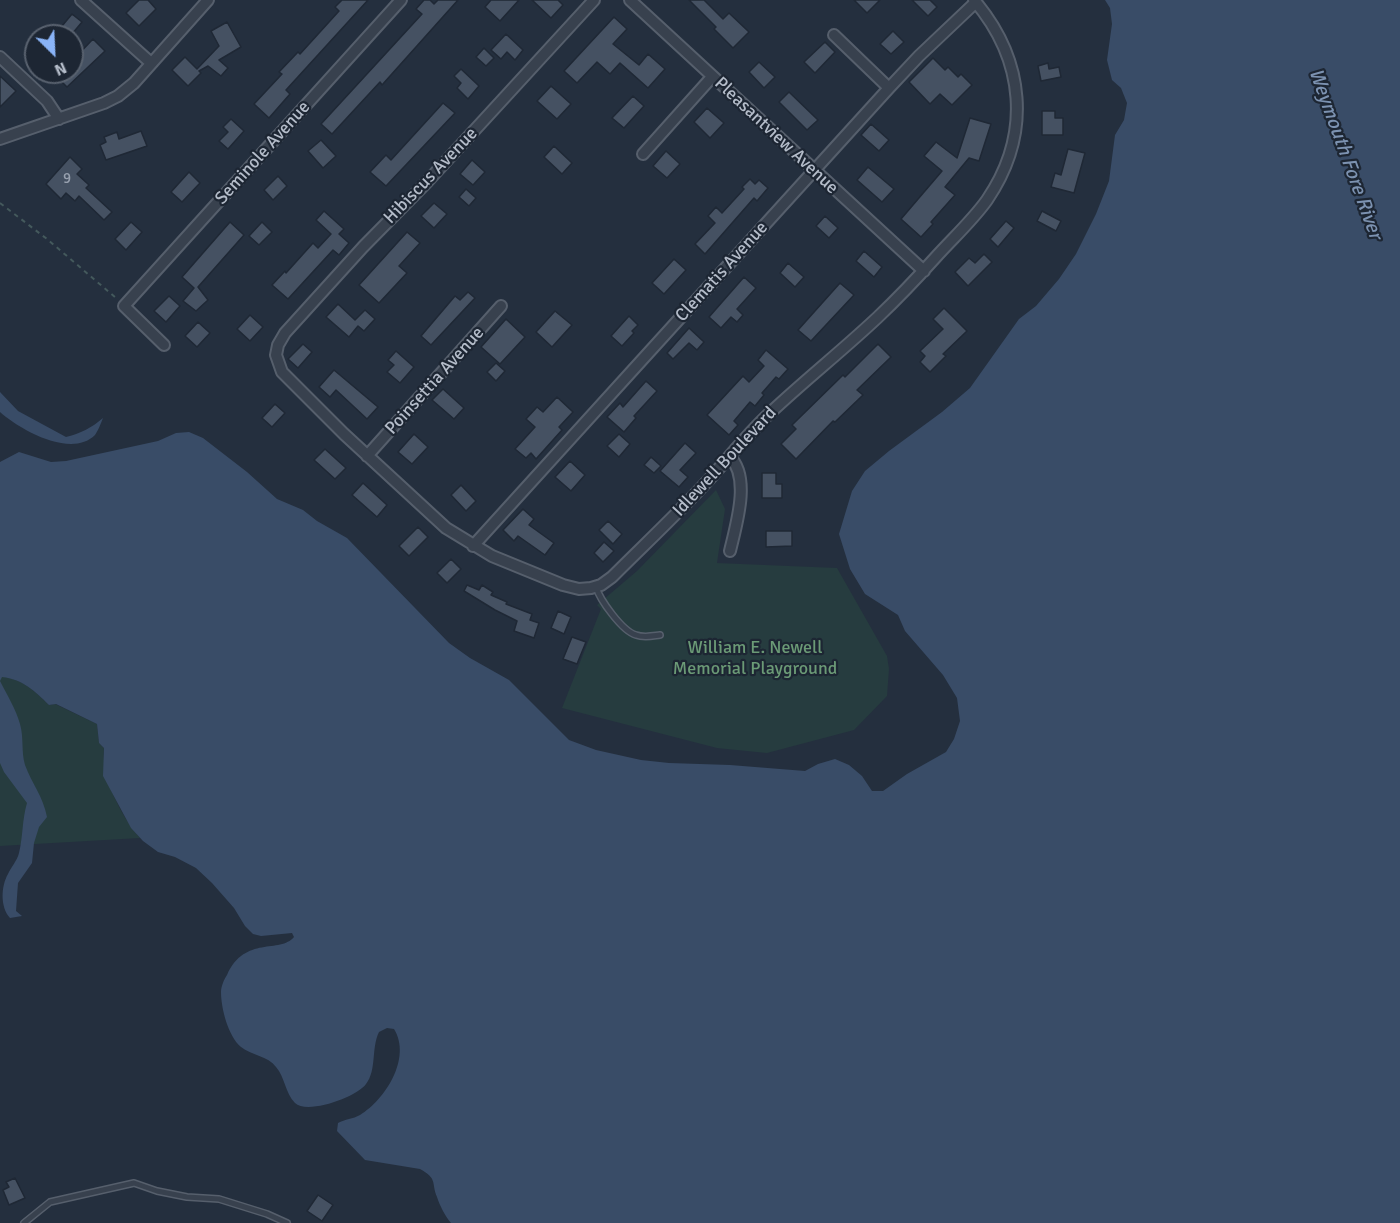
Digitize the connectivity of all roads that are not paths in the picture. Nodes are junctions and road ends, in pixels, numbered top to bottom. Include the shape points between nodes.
1 (81, 0) edge
2 (208, 0) edge
3 (401, 0) edge
4 (594, 0) edge
5 (630, 0) edge
6 (975, 1) edge
7 (834, 35) dead end
8 (0, 57) edge
9 (152, 63) junction
10 (712, 76) junction
11 (889, 87) junction
12 (59, 119) junction
13 (0, 139) edge
14 (643, 154) dead end
15 (815, 171) junction
16 (924, 271) junction
17 (501, 306) dead end
18 (164, 345) dead end
19 (367, 456) junction
20 (730, 457) junction
21 (473, 546) junction
22 (730, 551) dead end
23 (596, 587) junction
24 (660, 635) dead end
25 (24, 1223) edge
26 (287, 1223) edge

1 - 9 street
2 - 9 street
3 - 18 street, Seminole Avenue via 124,306
4 - 19 street, Hibiscus Avenue via 281,339 276,355 279,367
5 - 10 street, Pleasantview Avenue
6 - 11 street, Clematis Avenue
6 - 16 street, Idlewell Boulevard via 997,31 1013,70 1017,100 1013,145 987,200
7 - 11 street
8 - 12 street via 47,100
9 - 12 street via 118,96
10 - 14 street
10 - 15 street, Pleasantview Avenue
11 - 15 street, Clematis Avenue
12 - 13 street
15 - 16 street, Pleasantview Avenue
15 - 21 street, Clematis Avenue
16 - 20 street, Idlewell Boulevard via 769,414
17 - 19 street, Poinsettia Avenue
19 - 21 street via 438,521
20 - 22 street via 738,470 741,493
20 - 23 street, Idlewell Boulevard via 612,577
21 - 23 street via 563,585 579,589
23 - 24 lane via 604,603 631,633 641,637
25 - 26 lane via 50,1202 134,1183 187,1197 219,1199

